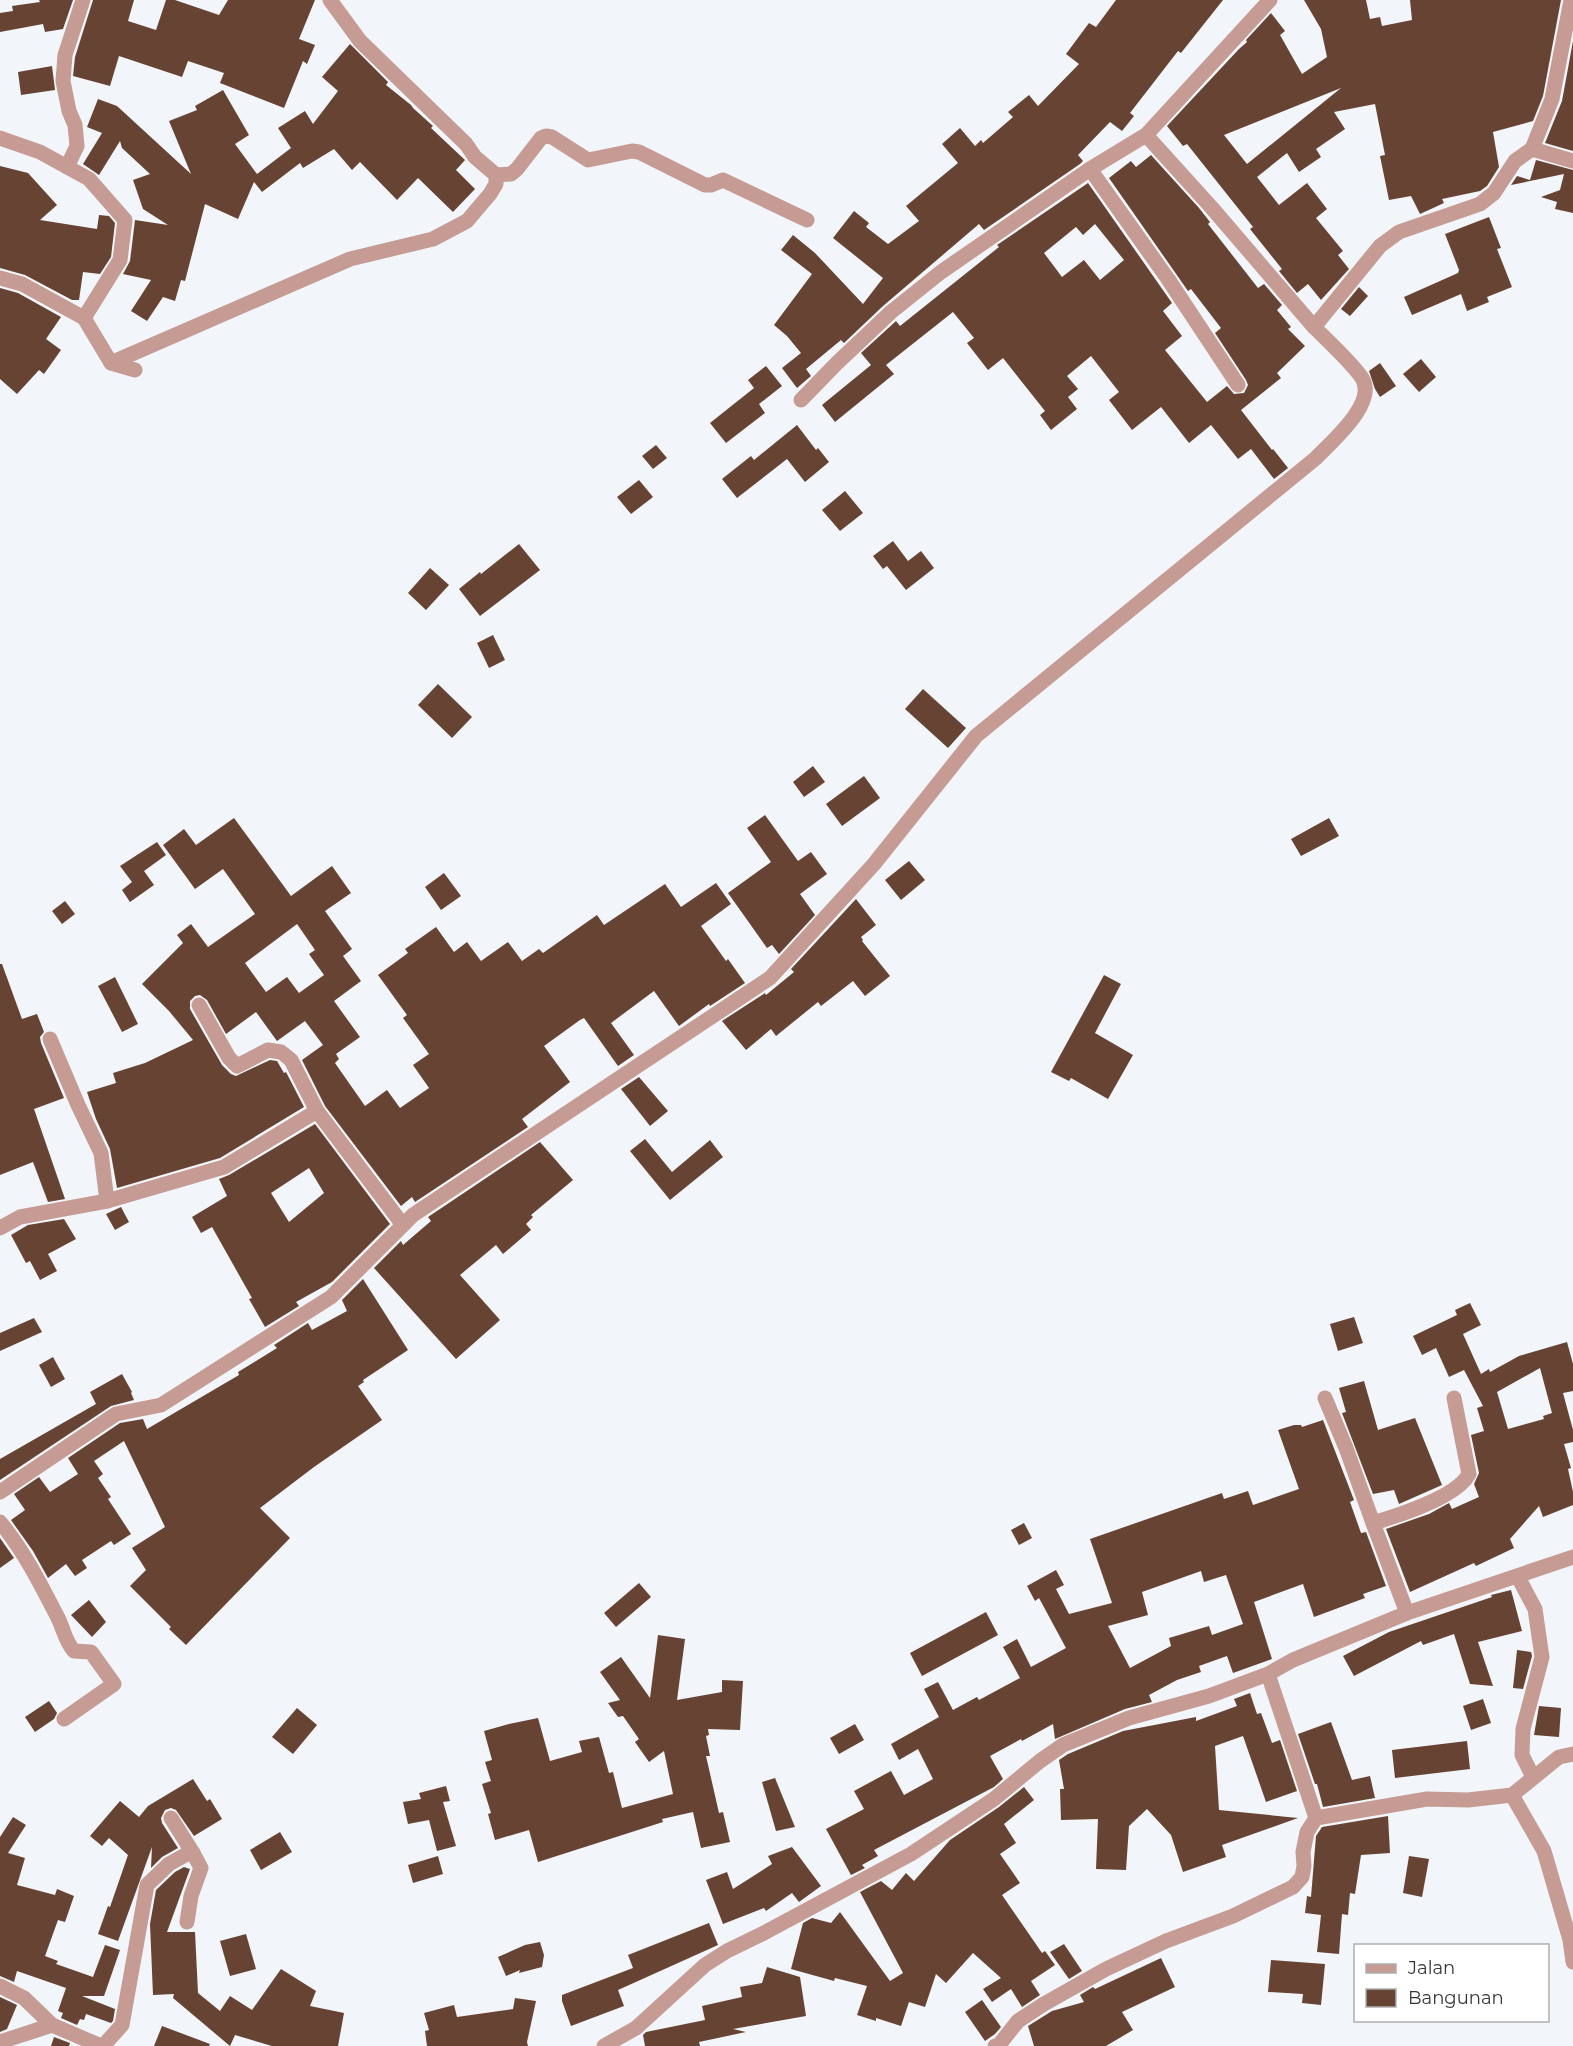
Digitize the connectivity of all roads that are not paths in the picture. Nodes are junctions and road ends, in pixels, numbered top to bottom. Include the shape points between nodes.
1 (83, 0) edge
2 (330, 0) edge
3 (1270, 0) edge
4 (1571, 0) edge
5 (1146, 135) junction
6 (0, 138) edge
7 (1532, 149) junction
8 (1573, 161) edge
9 (67, 167) junction
10 (1090, 169) junction
11 (496, 175) junction
12 (807, 220) dead end
13 (0, 278) edge
14 (84, 318) junction
15 (1314, 327) junction
16 (111, 363) junction
17 (135, 370) dead end
18 (1238, 385) dead end
19 (801, 400) dead end
20 (199, 1005) dead end
21 (50, 1039) dead end
22 (317, 1111) junction
23 (107, 1201) junction
24 (403, 1225) junction
25 (0, 1228) edge
26 (1325, 1398) dead end
27 (1454, 1398) dead end
28 (0, 1492) edge
29 (0, 1522) edge
30 (1373, 1523) junction
31 (1573, 1557) edge
32 (1518, 1577) junction
33 (1407, 1613) junction
34 (1268, 1674) junction
35 (64, 1719) dead end
36 (1573, 1754) edge
37 (1533, 1777) junction
38 (1512, 1795) junction
39 (171, 1818) dead end
40 (1316, 1818) junction
41 (193, 1853) junction
42 (187, 1922) dead end
43 (1573, 1962) edge
44 (0, 1986) edge
45 (52, 2025) junction
46 (0, 2042) edge
47 (102, 2046) edge
48 (604, 2046) edge
49 (995, 2046) edge

1 - 9 street via 65,55 63,81 77,146
2 - 11 street via 360,41
3 - 5 street
4 - 7 street via 1552,99
5 - 10 street
5 - 15 street
6 - 9 street via 40,152
7 - 8 street
7 - 15 street via 1515,161 1494,193 1480,204 1399,232 1380,246
9 - 14 street via 89,179 125,220 120,260
10 - 18 street
10 - 19 street via 941,272 891,312
11 - 12 street via 517,170 546,136 588,160 639,152 705,185 723,180
11 - 16 street via 490,194 466,221 433,239 350,259
13 - 14 street via 22,284
14 - 16 street
15 - 24 street via 1364,380 1365,398 1358,413 1316,458 976,736 874,864 770,978
16 - 17 street
20 - 22 street via 237,1066 268,1050 281,1052 291,1060
21 - 23 street via 100,1153
22 - 23 street via 224,1167
22 - 24 street
23 - 25 street via 20,1217
24 - 28 street via 331,1297 161,1406 116,1414
26 - 30 street
27 - 30 street via 1469,1474 1465,1482 1403,1514
29 - 35 street via 17,1542 60,1620 67,1643 75,1651 91,1652 114,1684
30 - 33 street
31 - 32 street
32 - 33 street
32 - 37 street via 1535,1609 1542,1657 1523,1729 1522,1755
33 - 34 street
34 - 40 street
34 - 48 street via 1209,1696 1129,1718 1063,1745 994,1799 911,1854 705,1965 636,2028
36 - 37 street via 1559,1757
37 - 38 street
38 - 40 street via 1427,1799
38 - 43 street via 1544,1851
39 - 41 street
40 - 49 street via 1302,1852 1302,1877 1293,1887 1106,1969 1018,2021
41 - 42 street via 201,1868
41 - 47 street via 169,1864 147,1885 122,2025
44 - 45 street via 24,1998
45 - 46 street
45 - 47 street

